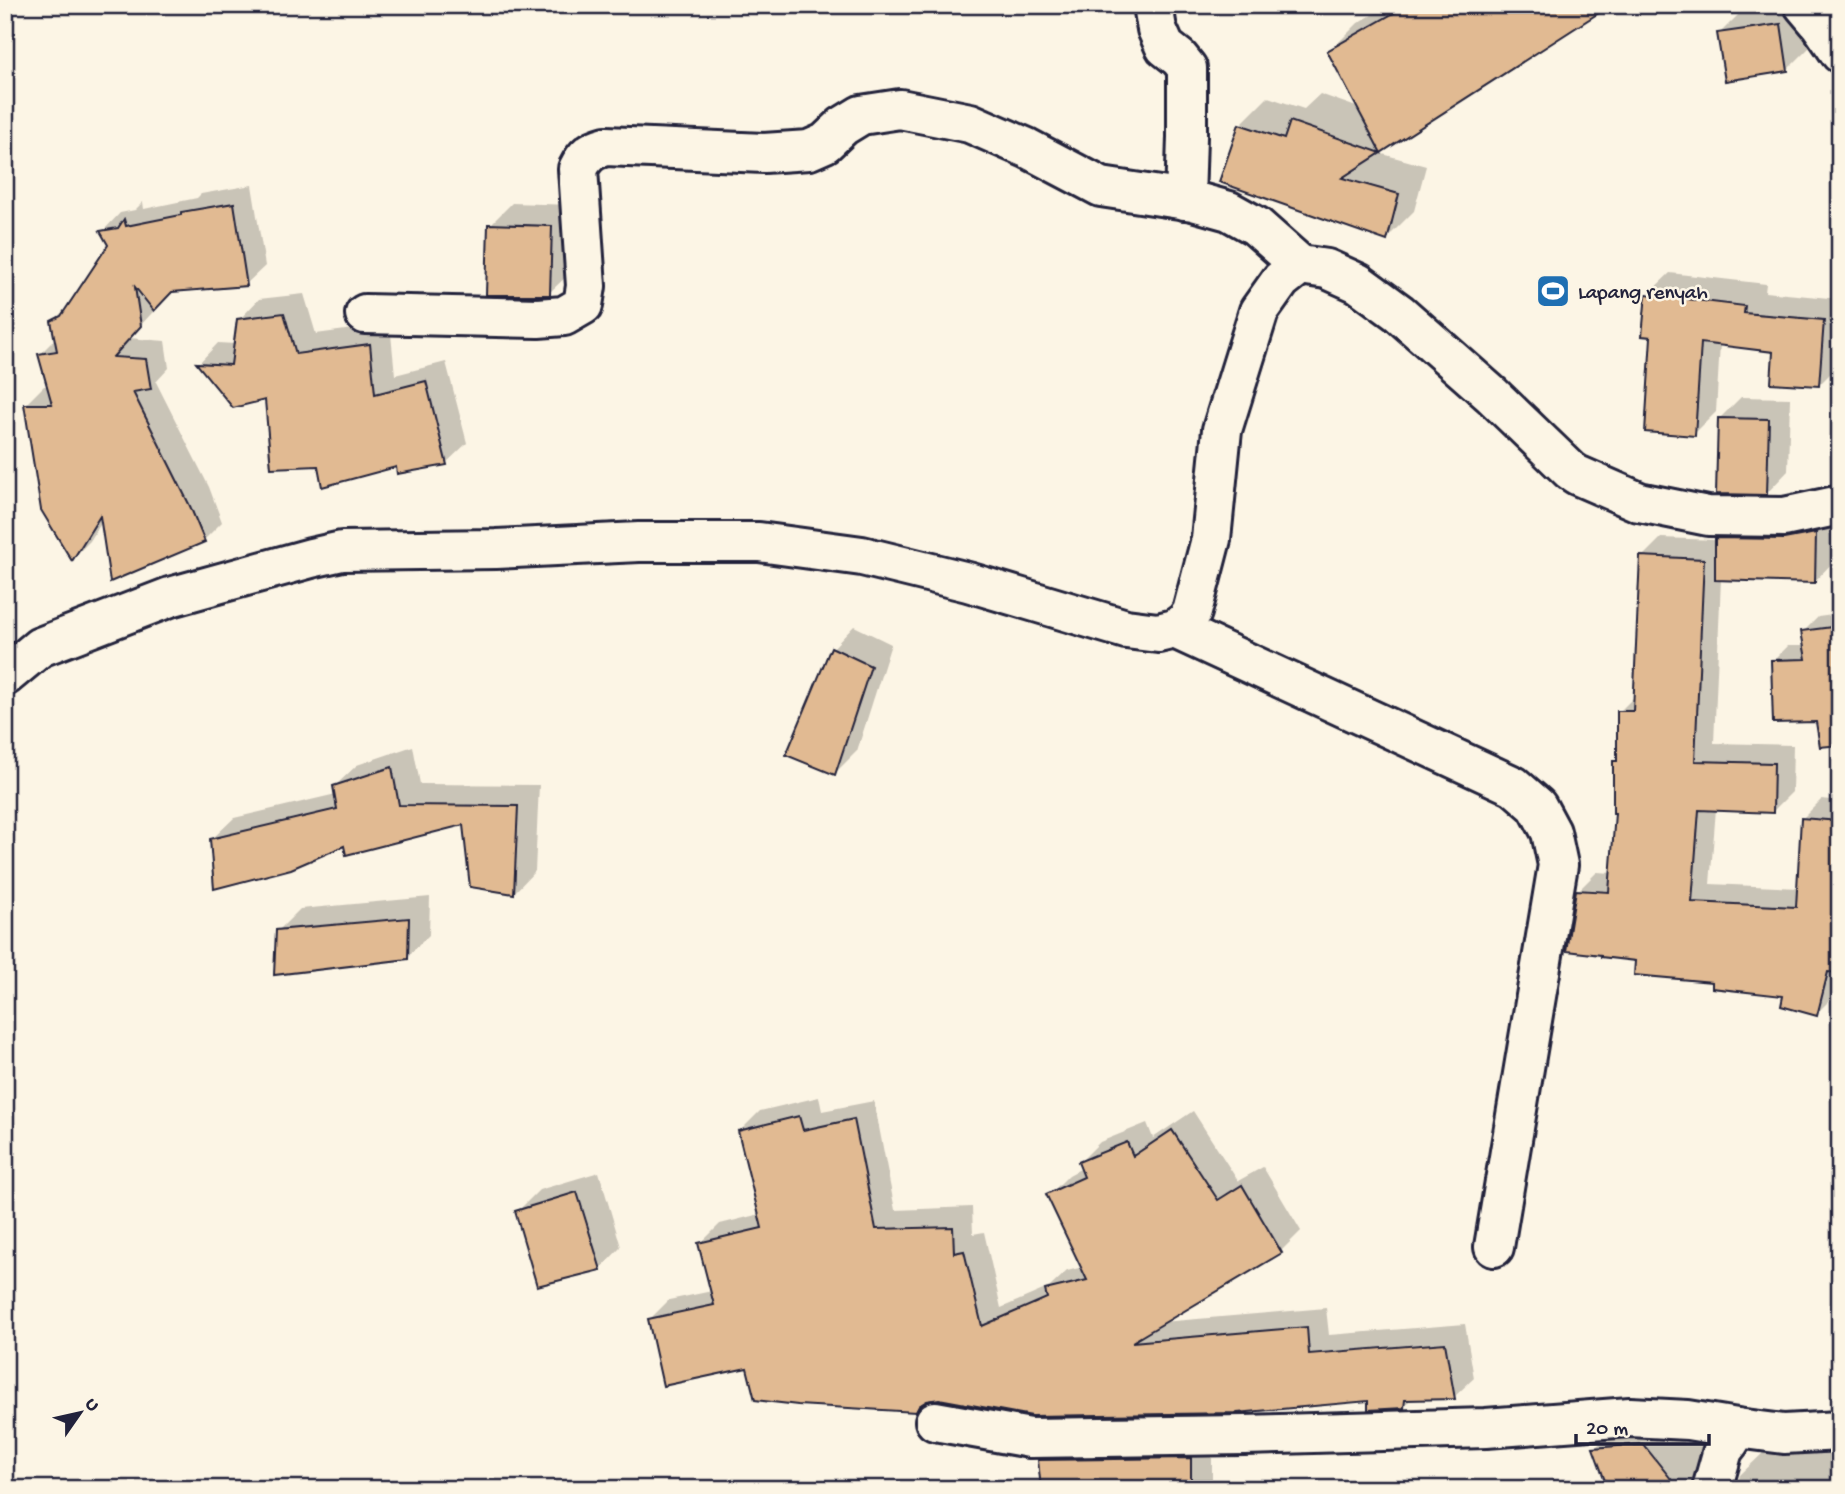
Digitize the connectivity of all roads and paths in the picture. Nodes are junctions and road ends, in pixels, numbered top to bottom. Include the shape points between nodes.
1 (1153, 5) edge
2 (1804, 5) edge
3 (1840, 53) edge
4 (1185, 200) junction
5 (1300, 265) junction
6 (365, 314) dead end
7 (1840, 505) edge
8 (1175, 629) junction
9 (5, 676) edge
10 (1494, 1247) dead end
11 (935, 1421) dead end
12 (1737, 1428) junction
13 (1840, 1430) edge
14 (1712, 1489) edge

1 - 4 street via 1166,47 1187,68
2 - 3 street
4 - 5 street via 1229,211 1256,226
4 - 6 street via 1101,187 970,124 900,109 861,115 809,150 764,153 606,146 587,154 578,169 586,286 583,305 564,316 538,318
5 - 7 street via 1327,269 1358,283 1399,313 1577,475 1639,502 1707,516 1784,517
5 - 8 street via 1281,280 1259,311 1222,430 1211,539 1192,612
8 - 9 street via 1158,633 1126,629 862,556 759,542 639,541 342,551 170,597 40,647
8 - 10 street via 1514,786 1538,806 1551,832 1558,865
11 - 12 street via 1030,1438 1472,1429 1630,1417
12 - 13 street via 1784,1434
12 - 14 street via 1723,1450

